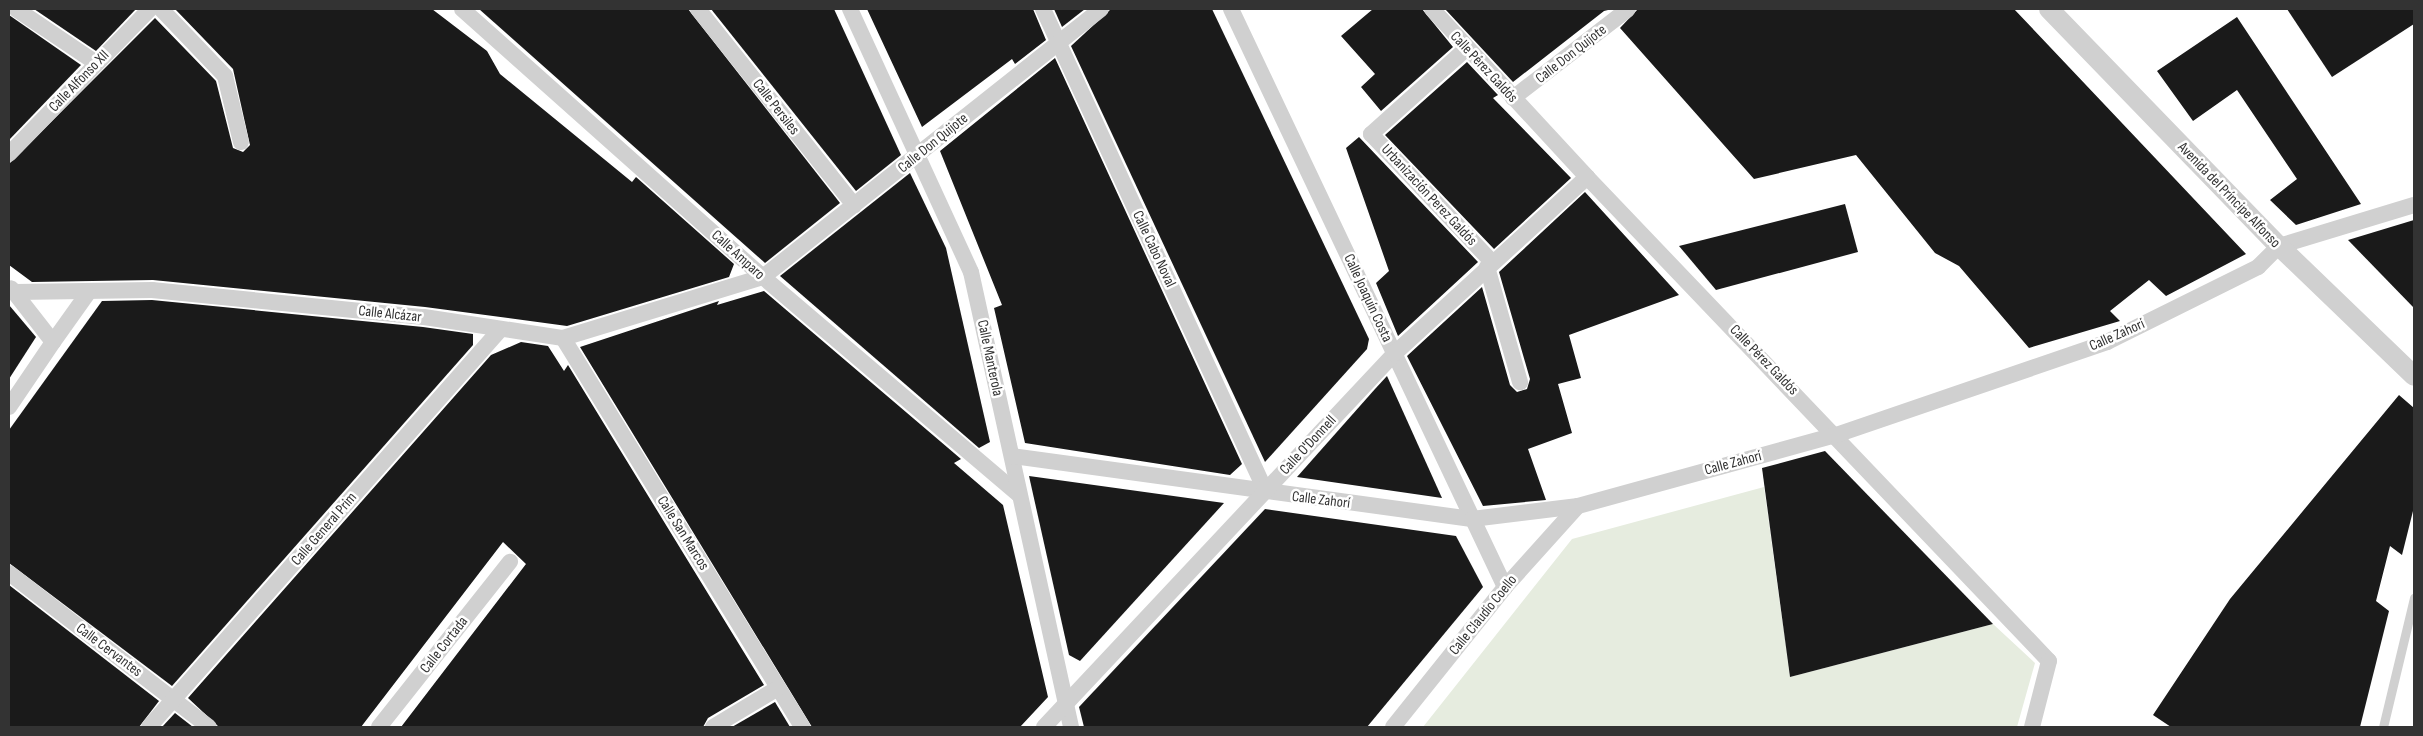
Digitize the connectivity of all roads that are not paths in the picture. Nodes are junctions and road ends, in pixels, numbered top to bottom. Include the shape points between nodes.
1 (16, 9) edge
2 (150, 9) edge
3 (161, 9) edge
4 (462, 9) edge
5 (698, 9) edge
6 (850, 9) edge
7 (1043, 9) edge
8 (1101, 9) edge
9 (1231, 9) edge
10 (1432, 9) edge
11 (1628, 9) edge
12 (2049, 9) edge
13 (1059, 42) junction
14 (1467, 48) junction
15 (96, 63) junction
16 (1513, 98) junction
17 (241, 142) dead end
18 (9, 154) edge
19 (919, 155) junction
20 (1586, 177) junction
21 (854, 205) junction
22 (2414, 205) edge
23 (2279, 246) junction
24 (1489, 264) junction
25 (763, 277) junction
26 (13, 289) edge
27 (88, 293) junction
28 (499, 331) junction
29 (563, 338) junction
30 (54, 342) junction
31 (1394, 354) junction
32 (2414, 376) edge
33 (1520, 382) dead end
34 (9, 407) edge
35 (1836, 435) junction
36 (1012, 456) junction
37 (1264, 492) junction
38 (1019, 495) junction
39 (1578, 506) junction
40 (1472, 519) junction
41 (510, 562) dead end
42 (9, 572) edge
43 (1505, 586) junction
44 (2414, 598) edge
45 (778, 688) junction
46 (174, 700) junction
47 (1065, 704) junction
48 (149, 727) edge
49 (209, 727) edge
50 (379, 727) edge
51 (714, 727) edge
52 (802, 727) edge
53 (1044, 727) edge
54 (1071, 727) edge
55 (1393, 727) edge
56 (2032, 727) edge
57 (2383, 727) edge

1 - 15 street
2 - 15 street, Calle Alfonso XII
3 - 17 street via 225,76
4 - 25 street, Calle Amparo
5 - 21 street, Calle Persiles
6 - 19 street, Calle Manterola
7 - 13 street, Calle Cabo Noval
8 - 13 street, Calle Don Quijote
9 - 31 street, Calle Joaquín Costa
10 - 14 street, Calle Pérez Galdós
11 - 16 street, Calle Don Quijote
12 - 23 street, Avenida del Príncipe Alfonso
13 - 19 street, Calle Don Quijote
13 - 37 street, Calle Cabo Noval
14 - 16 street, Calle Pérez Galdós
14 - 24 street, Urbanización Perez Galdós via 1371,134
15 - 18 street, Calle Alfonso XII
16 - 20 street, Calle Pérez Galdós
19 - 21 street, Calle Don Quijote
19 - 36 street, Calle Manterola via 971,272
20 - 24 street, Calle O'Donnell
20 - 35 street, Calle Pérez Galdós
21 - 25 street, Calle Don Quijote
22 - 23 street, Calle Zahorí
23 - 32 street, Avenida del Príncipe Alfonso
23 - 35 street, Calle Zahorí via 2258,267 2107,342
24 - 31 street, Calle O'Donnell
24 - 33 street, Urbanización Perez Galdós
25 - 29 street, Calle Alcázar
25 - 38 street, Calle Amparo
26 - 27 street, Calle Alcázar
26 - 30 street
27 - 28 street, Calle Alcázar via 152,290 424,317
27 - 30 street
28 - 29 street, Calle Alcázar
28 - 46 street, Calle General Prim
29 - 45 street, Calle San Marcos
30 - 34 street
31 - 37 street, Calle O'Donnell
31 - 40 street, Calle Joaquín Costa
35 - 39 street, Calle Zahorí
35 - 56 street, Calle Pérez Galdós via 2049,661
36 - 37 street, Calle Zahorí
36 - 38 street, Calle Manterola
37 - 40 street, Calle Zahorí
37 - 47 street, Calle O'Donnell
38 - 47 street, Calle Manterola
39 - 40 street, Calle Zahorí
39 - 43 street, Calle Claudio Coello
40 - 43 street, Calle Joaquín Costa
41 - 50 street, Calle Cortada
42 - 46 street, Calle Cervantes
43 - 55 street, Calle Claudio Coello
44 - 57 lane
45 - 51 street
45 - 52 street, Calle San Marcos
46 - 48 street, Calle General Prim
46 - 49 street, Calle Cervantes
47 - 53 street, Calle O'Donnell
47 - 54 street, Calle Manterola

